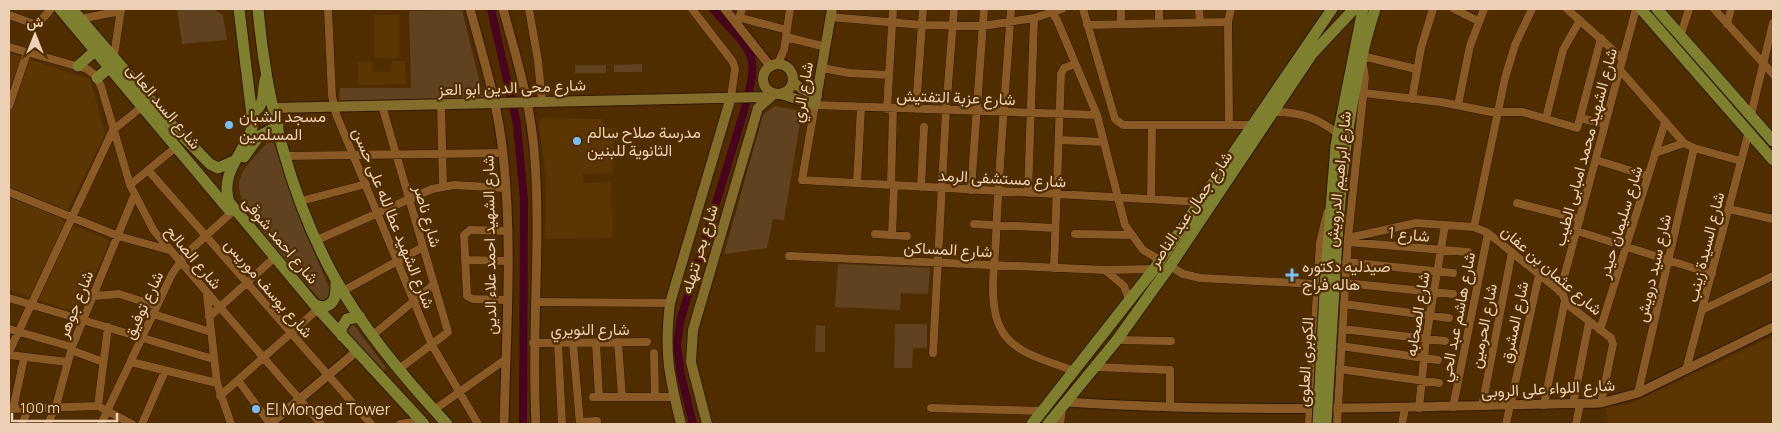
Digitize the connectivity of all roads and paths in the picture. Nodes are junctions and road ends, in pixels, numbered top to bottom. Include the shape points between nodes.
1 (51, 9) edge
2 (60, 9) edge
3 (72, 9) edge
4 (240, 9) edge
5 (258, 9) edge
6 (328, 9) edge
7 (470, 9) edge
8 (503, 9) edge
9 (529, 9) edge
10 (692, 9) edge
11 (725, 9) edge
12 (742, 9) edge
13 (790, 9) edge
14 (893, 9) edge
15 (923, 9) edge
16 (954, 9) edge
17 (984, 9) edge
18 (1011, 9) edge
19 (1062, 9) edge
20 (1083, 9) edge
21 (1121, 9) edge
22 (1158, 9) edge
23 (1199, 9) edge
24 (1231, 9) edge
25 (1332, 9) edge
26 (1354, 9) edge
27 (1363, 9) edge
28 (1375, 9) edge
29 (1433, 9) edge
30 (1454, 9) edge
31 (1484, 9) edge
32 (1532, 9) edge
33 (1567, 9) edge
34 (1636, 9) edge
35 (1641, 9) edge
36 (1657, 9) edge
37 (1689, 9) edge
38 (1714, 9) edge
39 (1731, 9) edge
40 (121, 10) edge
41 (1051, 10) edge
42 (830, 11) edge
43 (9, 15) edge
44 (80, 18) junction
45 (1034, 18) junction
46 (1580, 20) junction
47 (739, 21) junction
48 (1478, 21) junction
49 (892, 22) junction
50 (1200, 22) junction
51 (1228, 22) junction
52 (1010, 23) junction
53 (1159, 23) junction
54 (1773, 23) edge
55 (1122, 24) junction
56 (1728, 24) junction
57 (922, 25) junction
58 (1087, 25) junction
59 (953, 26) junction
60 (983, 26) junction
61 (786, 33) junction
62 (1681, 34) junction
63 (1601, 38) junction
64 (9, 47) edge
65 (826, 47) junction
66 (96, 50) junction
67 (27, 53) junction
68 (1362, 56) junction
69 (1623, 60) junction
70 (112, 61) junction
71 (1763, 63) junction
72 (1075, 64) junction
73 (78, 66) junction
74 (774, 66) junction
75 (822, 68) junction
76 (1416, 69) junction
77 (1620, 70) junction
78 (267, 74) junction
79 (1773, 74) edge
80 (889, 75) junction
81 (97, 78) junction
82 (764, 79) junction
83 (793, 82) junction
84 (1364, 93) junction
85 (11, 94) edge
86 (778, 94) junction
87 (740, 97) junction
88 (1412, 99) junction
89 (523, 101) junction
90 (542, 101) junction
91 (816, 101) junction
92 (500, 103) junction
93 (441, 104) junction
94 (1458, 105) junction
95 (9, 106) edge
96 (143, 106) junction
97 (382, 106) junction
98 (334, 107) junction
99 (274, 108) junction
100 (758, 108) junction
101 (861, 108) junction
102 (890, 109) junction
103 (916, 110) junction
104 (946, 110) junction
105 (975, 111) junction
106 (253, 112) junction
107 (1004, 112) junction
108 (1275, 112) junction
109 (1499, 112) junction
110 (1030, 113) junction
111 (1060, 114) junction
112 (1751, 114) junction
113 (1097, 116) junction
114 (1546, 118) junction
115 (1580, 118) junction
116 (1665, 122) junction
117 (1605, 124) junction
118 (1152, 125) junction
119 (1229, 125) junction
120 (1252, 125) junction
121 (278, 126) junction
122 (167, 127) junction
123 (924, 127) dead end
124 (112, 130) junction
125 (1749, 131) junction
126 (1338, 134) junction
127 (1059, 140) junction
128 (1773, 141) edge
129 (1104, 142) junction
130 (1684, 142) junction
131 (176, 147) junction
132 (1694, 148) junction
133 (503, 153) junction
134 (1655, 153) junction
135 (442, 154) junction
136 (354, 155) junction
137 (397, 155) junction
138 (285, 156) junction
139 (1596, 160) junction
140 (1773, 160) edge
141 (234, 161) junction
142 (1741, 161) junction
143 (148, 170) junction
144 (1648, 176) junction
145 (802, 180) joint
146 (857, 183) junction
147 (366, 184) junction
148 (130, 185) junction
149 (892, 185) junction
150 (443, 186) junction
151 (921, 187) junction
152 (505, 188) junction
153 (942, 188) junction
154 (971, 190) junction
155 (998, 191) junction
156 (9, 192) edge
157 (1028, 193) junction
158 (1057, 194) junction
159 (134, 196) junction
160 (1118, 198) junction
161 (409, 199) junction
162 (1151, 199) junction
163 (301, 201) junction
164 (1201, 202) junction
165 (1517, 203) dead end
166 (1330, 206) junction
167 (1729, 209) junction
168 (232, 213) junction
169 (377, 213) junction
170 (73, 217) junction
171 (1580, 219) junction
172 (1773, 219) edge
173 (244, 221) junction
174 (974, 224) dead end
175 (996, 225) junction
176 (1445, 225) junction
177 (1474, 227) junction
178 (1055, 228) junction
179 (507, 231) junction
180 (1576, 231) junction
181 (1488, 233) junction
182 (875, 234) dead end
183 (1075, 234) dead end
184 (892, 235) junction
185 (1131, 235) junction
186 (118, 236) junction
187 (907, 236) dead end
188 (205, 237) junction
189 (317, 240) junction
190 (1348, 240) junction
191 (423, 247) junction
192 (1626, 247) junction
193 (169, 250) junction
194 (1441, 250) junction
195 (1468, 252) dead end
196 (1512, 252) junction
197 (790, 256) dead end
198 (274, 258) junction
199 (465, 260) junction
200 (1669, 260) junction
201 (507, 261) junction
202 (179, 262) junction
203 (397, 262) junction
204 (937, 262) junction
205 (1346, 262) junction
206 (995, 265) junction
207 (1161, 265) junction
208 (1054, 268) junction
209 (1105, 270) junction
210 (1437, 271) junction
211 (1331, 273) junction
212 (1453, 273) dead end
213 (1712, 274) junction
214 (1539, 275) junction
215 (1773, 276) edge
216 (336, 280) junction
217 (1345, 283) junction
218 (246, 284) junction
219 (1317, 284) junction
220 (433, 285) junction
221 (343, 291) junction
222 (1434, 292) junction
223 (1560, 292) junction
224 (1452, 294) dead end
225 (207, 295) junction
226 (94, 296) junction
227 (9, 298) edge
228 (506, 300) junction
229 (1565, 300) junction
230 (413, 302) junction
231 (534, 302) junction
232 (1130, 302) junction
233 (670, 303) junction
234 (1344, 304) junction
235 (31, 305) junction
236 (157, 306) junction
237 (316, 307) junction
238 (219, 308) junction
239 (1704, 309) junction
240 (153, 314) junction
241 (1429, 315) junction
242 (209, 317) junction
243 (360, 317) junction
244 (1449, 318) dead end
245 (84, 320) junction
246 (1589, 322) junction
247 (1773, 327) edge
248 (108, 328) junction
249 (9, 329) edge
250 (1342, 329) junction
251 (1600, 330) junction
252 (18, 331) junction
253 (211, 332) junction
254 (290, 333) junction
255 (373, 334) junction
256 (342, 336) junction
257 (142, 338) junction
258 (1426, 339) junction
259 (1117, 340) junction
260 (1171, 341) dead end
261 (1445, 341) dead end
262 (596, 342) junction
263 (618, 342) junction
264 (647, 342) dead end
265 (533, 343) junction
266 (558, 343) junction
267 (573, 343) junction
268 (432, 345) junction
269 (1341, 346) junction
270 (72, 349) junction
271 (357, 351) junction
272 (654, 353) dead end
273 (933, 353) dead end
274 (9, 354) edge
275 (24, 358) junction
276 (263, 358) junction
277 (1424, 358) junction
278 (213, 359) junction
279 (506, 359) junction
280 (1438, 360) dead end
281 (68, 362) junction
282 (104, 362) junction
283 (131, 362) junction
284 (1094, 367) junction
285 (399, 369) junction
286 (1339, 369) junction
287 (165, 370) junction
288 (1074, 370) junction
289 (1686, 370) junction
290 (328, 376) junction
291 (238, 380) junction
292 (1422, 381) junction
293 (217, 383) junction
294 (1439, 384) dead end
295 (459, 392) junction
296 (1638, 393) junction
297 (220, 396) junction
298 (622, 397) junction
299 (655, 397) junction
300 (674, 397) junction
301 (300, 400) junction
302 (1601, 403) junction
303 (1065, 404) junction
304 (1544, 404) junction
305 (1577, 404) junction
306 (1511, 405) junction
307 (56, 406) junction
308 (98, 406) junction
309 (1482, 406) junction
310 (1170, 407) junction
311 (1453, 407) junction
312 (29, 408) junction
313 (931, 408) dead end
314 (1405, 408) junction
315 (1419, 408) junction
316 (11, 409) edge
317 (108, 410) junction
318 (434, 410) junction
319 (1310, 410) junction
320 (1337, 410) junction
321 (1043, 411) junction
322 (597, 421) dead end
323 (422, 423) edge
324 (580, 423) edge
325 (22, 424) edge
326 (48, 424) edge
327 (101, 424) edge
328 (132, 424) edge
329 (142, 424) edge
330 (231, 424) edge
331 (270, 424) edge
332 (322, 424) edge
333 (370, 424) edge
334 (400, 424) edge
335 (447, 424) edge
336 (478, 424) edge
337 (504, 424) edge
338 (536, 424) edge
339 (562, 424) edge
340 (681, 424) edge
341 (707, 424) edge
342 (1032, 424) edge
343 (1048, 424) edge
344 (1060, 424) edge
345 (1309, 424) edge
346 (1318, 424) edge
347 (1326, 424) edge
348 (1336, 424) edge
349 (1402, 424) edge
350 (1506, 424) edge
351 (1576, 424) edge

1 - 43 street via 37,25
2 - 66 main road, شارع السد العالى
3 - 44 main road, شارع السد العالى
4 - 106 main road, شارع احمد شوقى
5 - 78 main road, شارع احمد شوقى
6 - 98 street, شارع الشهيد عطا لله على حسن
7 - 92 street, شارع الشهيد احمد علاء الدين
8 - 89 street
9 - 90 street
10 - 87 street via 729,54
11 - 47 street
12 - 47 street
13 - 61 street
14 - 49 street
15 - 57 street
16 - 59 street
17 - 60 street
18 - 52 street
19 - 41 street
20 - 58 street
21 - 55 street
22 - 53 street
23 - 50 street
24 - 51 street
25 - 120 main road, شارع جمال عبد الناصر
26 - 108 main road, شارع جمال عبد الناصر via 1312,54
27 - 126 main road, شارع ابراهيم الدرويش
28 - 68 main road, شارع ابراهيم الدرويش
29 - 76 street
30 - 48 street
31 - 48 street
32 - 109 street via 1515,45
33 - 46 street
34 - 69 street, شارع الشهيد محمد امبابى الطيب
35 - 125 main road
36 - 62 main road
37 - 62 street
38 - 56 street
39 - 56 street
40 - 44 street
40 - 70 street
41 - 45 street
41 - 72 street
42 - 49 street
42 - 65 main road, شارع الري
44 - 70 main road, شارع السد العالى
45 - 52 street
45 - 110 street
46 - 63 street
46 - 114 street via 1563,50
47 - 61 street
47 - 74 street
48 - 94 street
49 - 57 street
49 - 80 street
50 - 51 street
50 - 53 street
51 - 119 street
52 - 60 street
52 - 107 street
53 - 55 street
54 - 71 street
55 - 58 street
56 - 71 street
57 - 59 street
57 - 103 street
58 - 118 street via 1115,119 1122,125
59 - 60 street
59 - 104 street
60 - 105 street
61 - 65 street
61 - 74 street via 784,52
62 - 112 main road
63 - 69 street
63 - 115 street
64 - 67 street
65 - 75 main road, شارع الري
66 - 70 main road, شارع السد العالى
66 - 73 main road
67 - 73 street
67 - 85 street
68 - 76 street
68 - 84 street, شارع ابراهيم الدرويش
68 - 211 main road, شارع ابراهيم الدرويش
69 - 77 street, شارع الشهيد محمد امبابى الطيب
70 - 81 main road
70 - 96 main road, شارع السد العالى
70 - 122 main road, شارع السد العالى
71 - 79 street
71 - 112 street
72 - 111 street via 1062,71
72 - 113 street
73 - 81 street
74 - 82 main road via 767,70
74 - 83 main road via 789,70
75 - 80 street
75 - 91 main road, شارع الري
76 - 88 street
77 - 116 street
77 - 117 street, شارع الشهيد محمد امبابى الطيب
78 - 99 main road, شارع احمد شوقى
78 - 106 main road via 263,102
80 - 102 street
81 - 124 street, شارع الصالح
82 - 86 main road via 767,89
82 - 87 main road via 759,90
83 - 86 main road via 789,90
83 - 91 main road
84 - 88 street
84 - 190 street, شارع ابراهيم الدرويش
85 - 95 street
86 - 87 main road, شارع محى الدين ابو العز
86 - 91 main road
86 - 100 main road via 767,98
87 - 90 main road, شارع محى الدين ابو العز
87 - 100 main road
87 - 233 main road, شارع بحر تنهله
88 - 94 street
89 - 90 main road, شارع محى الدين ابو العز
89 - 92 main road, شارع محى الدين ابو العز
89 - 231 street via 535,160
91 - 101 street, شارع عزبة التفتيش
91 - 145 street, شارع الري
92 - 93 main road, شارع محى الدين ابو العز
92 - 133 street, شارع الشهيد احمد علاء الدين
93 - 97 main road, شارع محى الدين ابو العز
93 - 135 street
94 - 109 street
96 - 122 main road, شارع السد العالى
96 - 124 street
97 - 98 main road, شارع محى الدين ابو العز
97 - 137 street, شارع ناصر
98 - 99 main road, شارع محى الدين ابو العز
98 - 136 street, شارع الشهيد عطا لله على حسن
99 - 121 main road, شارع احمد شوقى
100 - 341 main road, شارع بحر تنهله via 701,296 691,342 692,370
101 - 102 street, شارع عزبة التفتيش
101 - 146 street
102 - 103 street, شارع عزبة التفتيش
102 - 149 street
103 - 104 street, شارع عزبة التفتيش
104 - 105 street, شارع عزبة التفتيش
104 - 153 street
105 - 107 street, شارع عزبة التفتيش
105 - 154 street
106 - 141 main road, شارع احمد شوقى via 252,130
107 - 110 street, شارع عزبة التفتيش
107 - 155 street
108 - 126 street via 1309,116
108 - 207 main road, شارع جمال عبد الناصر
109 - 114 street via 1523,112
109 - 177 street
110 - 111 street, شارع عزبة التفتيش
110 - 157 street
111 - 113 street, شارع عزبة التفتيش
111 - 127 street
112 - 128 main road
113 - 129 street
114 - 115 street via 1576,128
115 - 117 street
116 - 130 street
116 - 134 street, شارع سليمان حيدر
117 - 139 street, شارع الشهيد محمد امبابى الطيب
118 - 119 street
118 - 162 street
119 - 120 street
120 - 164 main road, شارع جمال عبد الناصر
121 - 138 main road, شارع احمد شوقى
121 - 173 main road via 259,136 233,178 232,193
122 - 131 main road, شارع السد العالى
122 - 141 main road, شارع السد العالى via 214,167 223,167
123 - 151 street
124 - 148 street, شارع الصالح
124 - 170 street
125 - 140 main road
125 - 142 street, شارع السيدة زينب
126 - 166 main road, شارع ابراهيم الدرويش
127 - 129 street
127 - 158 street
129 - 160 street
130 - 132 street
130 - 134 street
131 - 143 street
131 - 168 main road, شارع السد العالى
132 - 142 street
132 - 200 street, شارع سيد درويش
133 - 135 street
133 - 152 street, شارع الشهيد احمد علاء الدين
134 - 144 street, شارع سليمان حيدر
135 - 137 street
135 - 150 street
136 - 137 street
136 - 138 street
136 - 147 street, شارع الشهيد عطا لله على حسن
137 - 161 street, شارع ناصر
138 - 163 main road, شارع احمد شوقى
139 - 144 street
139 - 171 street, شارع الشهيد محمد امبابى الطيب
141 - 173 main road, شارع احمد شوقى via 227,182 227,195
142 - 167 street, شارع السيدة زينب
143 - 148 street
143 - 188 street, شارع يوسف موريس
144 - 192 street, شارع سليمان حيدر
145 - 146 street, شارع مستشفى الرمد
146 - 149 street, شارع مستشفى الرمد
147 - 163 street
147 - 169 street, شارع الشهيد عطا لله على حسن
148 - 159 street, شارع الصالح
149 - 151 street, شارع مستشفى الرمد
149 - 184 street
150 - 152 street
150 - 161 street
151 - 153 street, شارع مستشفى الرمد
152 - 179 street, شارع الشهيد احمد علاء الدين
153 - 154 street, شارع مستشفى الرمد
153 - 204 street
154 - 155 street, شارع مستشفى الرمد
155 - 157 street, شارع مستشفى الرمد
155 - 175 street
156 - 170 street
157 - 158 street, شارع مستشفى الرمد
158 - 160 street, شارع مستشفى الرمد
158 - 178 street
159 - 186 street, شارع جوهر
159 - 193 street, شارع الصالح
160 - 162 street, شارع مستشفى الرمد
160 - 185 street
161 - 169 street
161 - 191 street, شارع ناصر
162 - 164 street, شارع مستشفى الرمد
163 - 189 main road, شارع احمد شوقى
164 - 207 main road, شارع جمال عبد الناصر
165 - 171 street
166 - 211 main road, شارع ابراهيم الدرويش
166 - 219 street, شارع ابراهيم الدرويش via 1321,237
167 - 172 street
167 - 213 street, شارع السيدة زينب
168 - 173 main road, شارع السد العالى
168 - 188 street, شارع توفيق
169 - 189 street
169 - 203 street, شارع الشهيد عطا لله على حسن
170 - 186 street
170 - 235 street
171 - 180 street, شارع الشهيد محمد امبابى الطيب
173 - 198 main road, شارع احمد شوقى
174 - 175 street
175 - 178 street
175 - 206 street
176 - 177 street, شارع عثمان بن عفان
176 - 190 street, شارع عثمان بن عفان via 1408,224
176 - 194 street, شارع الصحابه
177 - 181 street, شارع عثمان بن عفان
178 - 208 street
179 - 199 street via 467,230 464,235
179 - 201 street, شارع الشهيد احمد علاء الدين
180 - 192 street
180 - 223 street, شارع الشهيد محمد امبابى الطيب
181 - 196 street, شارع عثمان بن عفان
181 - 311 street, شارع هاشم عبد الحي
182 - 184 street
183 - 185 street
184 - 187 street
185 - 207 street
186 - 193 street
186 - 226 street, شارع جوهر
188 - 202 street, شارع توفيق
188 - 218 street, شارع يوسف موريس
189 - 216 main road, شارع احمد شوقى
190 - 194 street, شارع 1
190 - 205 street, شارع ابراهيم الدرويش
191 - 203 street
191 - 220 street, شارع ناصر
192 - 200 street
192 - 251 street, شارع سليمان حيدر
193 - 202 street, شارع الصالح
194 - 195 street, شارع 1
194 - 210 street, شارع الصحابه
196 - 214 street, شارع عثمان بن عفان
196 - 309 street, شارع الحرمين
197 - 204 street, شارع المساكن
198 - 218 street
198 - 237 main road, شارع احمد شوقى
199 - 201 street
199 - 228 street via 468,298
200 - 213 street
200 - 296 street, شارع سيد درويش
201 - 228 street, شارع الشهيد احمد علاء الدين
202 - 225 street, شارع الصالح
202 - 236 street, شارع توفيق
203 - 221 street
203 - 230 street, شارع الشهيد عطا لله على حسن
204 - 206 street, شارع المساكن
204 - 273 street
205 - 210 street
205 - 217 street, شارع ابراهيم الدرويش
206 - 208 street, شارع المساكن
206 - 288 street via 996,316 1008,339 1022,350
207 - 209 street, شارع المساكن
207 - 219 street via 1200,278
207 - 232 main road, شارع جمال عبد الناصر
207 - 259 main road, شارع جمال عبد الناصر
208 - 209 street, شارع المساكن
209 - 232 street via 1124,286
210 - 212 street
210 - 222 street, شارع الصحابه
211 - 346 main road, الكوبرى العلوى, bridge
211 - 347 main road, الكوبرى العلوى, bridge
213 - 239 street, شارع السيدة زينب
214 - 223 street, شارع عثمان بن عفان
214 - 306 street, شارع المشرق
215 - 239 street
216 - 221 main road, شارع احمد شوقى
216 - 237 main road via 333,302
217 - 222 street
217 - 234 street, شارع ابراهيم الدرويش
218 - 238 street
218 - 254 street, شارع يوسف موريس
219 - 319 street, شارع ابراهيم الدرويش
220 - 230 street
220 - 268 street, شارع ناصر via 448,333
221 - 243 main road, شارع احمد شوقى
222 - 224 street
222 - 241 street, شارع الصحابه
223 - 229 street, شارع عثمان بن عفان
225 - 238 street, شارع الصالح
225 - 242 street
226 - 236 street via 119,294
226 - 245 street, شارع جوهر
227 - 235 street
228 - 279 street, شارع الشهيد احمد علاء الدين
229 - 246 street, شارع عثمان بن عفان
229 - 304 street
230 - 255 street
230 - 268 street, شارع الشهيد عطا لله على حسن
231 - 233 street
231 - 265 street
232 - 288 main road, شارع جمال عبد الناصر
233 - 300 main road, شارع بحر تنهله via 666,349
234 - 241 street
234 - 250 street, شارع ابراهيم الدرويش
235 - 245 street
235 - 252 street
236 - 240 street, شارع توفيق
237 - 254 street
237 - 256 main road, شارع احمد شوقى
238 - 242 street
238 - 276 street, شارع الصالح
239 - 289 street, شارع السيدة زينب
240 - 253 street
240 - 257 street, شارع توفيق
241 - 244 street
241 - 258 street, شارع الصحابه
242 - 253 street
243 - 255 main road, شارع احمد شوقى
243 - 256 main road via 347,319 341,329
245 - 248 street
245 - 270 street, شارع جوهر
246 - 251 street, شارع عثمان بن عفان
246 - 305 street
247 - 289 street, شارع اللواء على الروبى
248 - 257 street
248 - 282 street
249 - 252 street
250 - 258 street
250 - 269 street, شارع ابراهيم الدرويش
251 - 302 street, شارع عثمان بن عفان via 1610,337 1613,344
252 - 270 street
252 - 274 street
253 - 278 street
254 - 276 street
254 - 290 street, شارع يوسف موريس
255 - 285 main road, شارع احمد شوقى
256 - 271 main road, شارع احمد شوقى
257 - 278 street
257 - 283 street, شارع توفيق
258 - 261 street
258 - 277 street, شارع الصحابه
259 - 260 street
259 - 284 main road, شارع جمال عبد الناصر
262 - 263 street, شارع النويري
262 - 267 street, شارع النويري
262 - 298 street via 596,397
263 - 264 street, شارع النويري
263 - 298 street
265 - 266 street, شارع النويري
265 - 338 street
266 - 267 street, شارع النويري
266 - 339 street
267 - 324 street
268 - 285 street
268 - 295 street, شارع الشهيد عطا لله على حسن
269 - 277 street
269 - 286 street, شارع ابراهيم الدرويش
270 - 281 street, شارع جوهر
270 - 282 street
271 - 290 street
271 - 323 main road, شارع احمد شوقى
272 - 299 street
274 - 275 street
275 - 281 street
275 - 316 street
276 - 291 street
276 - 301 street, شارع الصالح
277 - 280 street
277 - 292 street, شارع الصحابه
278 - 293 street
279 - 295 street
279 - 337 street, شارع الشهيد احمد علاء الدين
281 - 307 street, شارع جوهر
282 - 308 street
283 - 287 street
283 - 317 street, شارع توفيق
284 - 303 main road, شارع جمال عبد الناصر
284 - 310 street via 1170,370
285 - 318 main road, شارع احمد شوقى
286 - 292 street
286 - 320 street, شارع ابراهيم الدرويش
287 - 293 street
287 - 329 street
288 - 321 main road, شارع جمال عبد الناصر
289 - 296 street, شارع اللواء على الروبى
290 - 301 street
290 - 333 street, شارع يوسف موريس
291 - 297 street
291 - 331 street
292 - 294 street
292 - 315 street, شارع الصحابه
293 - 297 street
295 - 318 street
295 - 336 street, شارع الشهيد عطا لله على حسن
296 - 302 street, شارع اللواء على الروبى
297 - 330 street
298 - 299 street
299 - 300 street
300 - 340 main road, شارع بحر تنهله
301 - 331 street
301 - 332 street, شارع الصالح
302 - 305 street, شارع اللواء على الروبى
303 - 310 street, شارع اللواء على الروبى
303 - 343 main road, شارع جمال عبد الناصر
303 - 344 street
304 - 305 street, شارع اللواء على الروبى
304 - 306 street, شارع اللواء على الروبى
305 - 351 street
306 - 309 street, شارع اللواء على الروبى
306 - 350 street, شارع المشرق
307 - 308 street
307 - 312 street
307 - 326 street, شارع جوهر
308 - 317 street
309 - 311 street, شارع اللواء على الروبى
310 - 319 street, شارع اللواء على الروبى
311 - 315 street, شارع اللواء على الروبى
312 - 316 street
312 - 325 street
313 - 321 street
314 - 315 street, شارع اللواء على الروبى
314 - 320 street, شارع اللواء على الروبى
314 - 349 street
317 - 327 street, شارع توفيق
317 - 328 street
318 - 335 main road, شارع احمد شوقى
319 - 320 street, شارع اللواء على الروبى
319 - 345 street, شارع ابراهيم الدرويش
320 - 348 street, شارع ابراهيم الدرويش
321 - 342 main road, شارع جمال عبد الناصر
322 - 324 street
323 - 334 street

